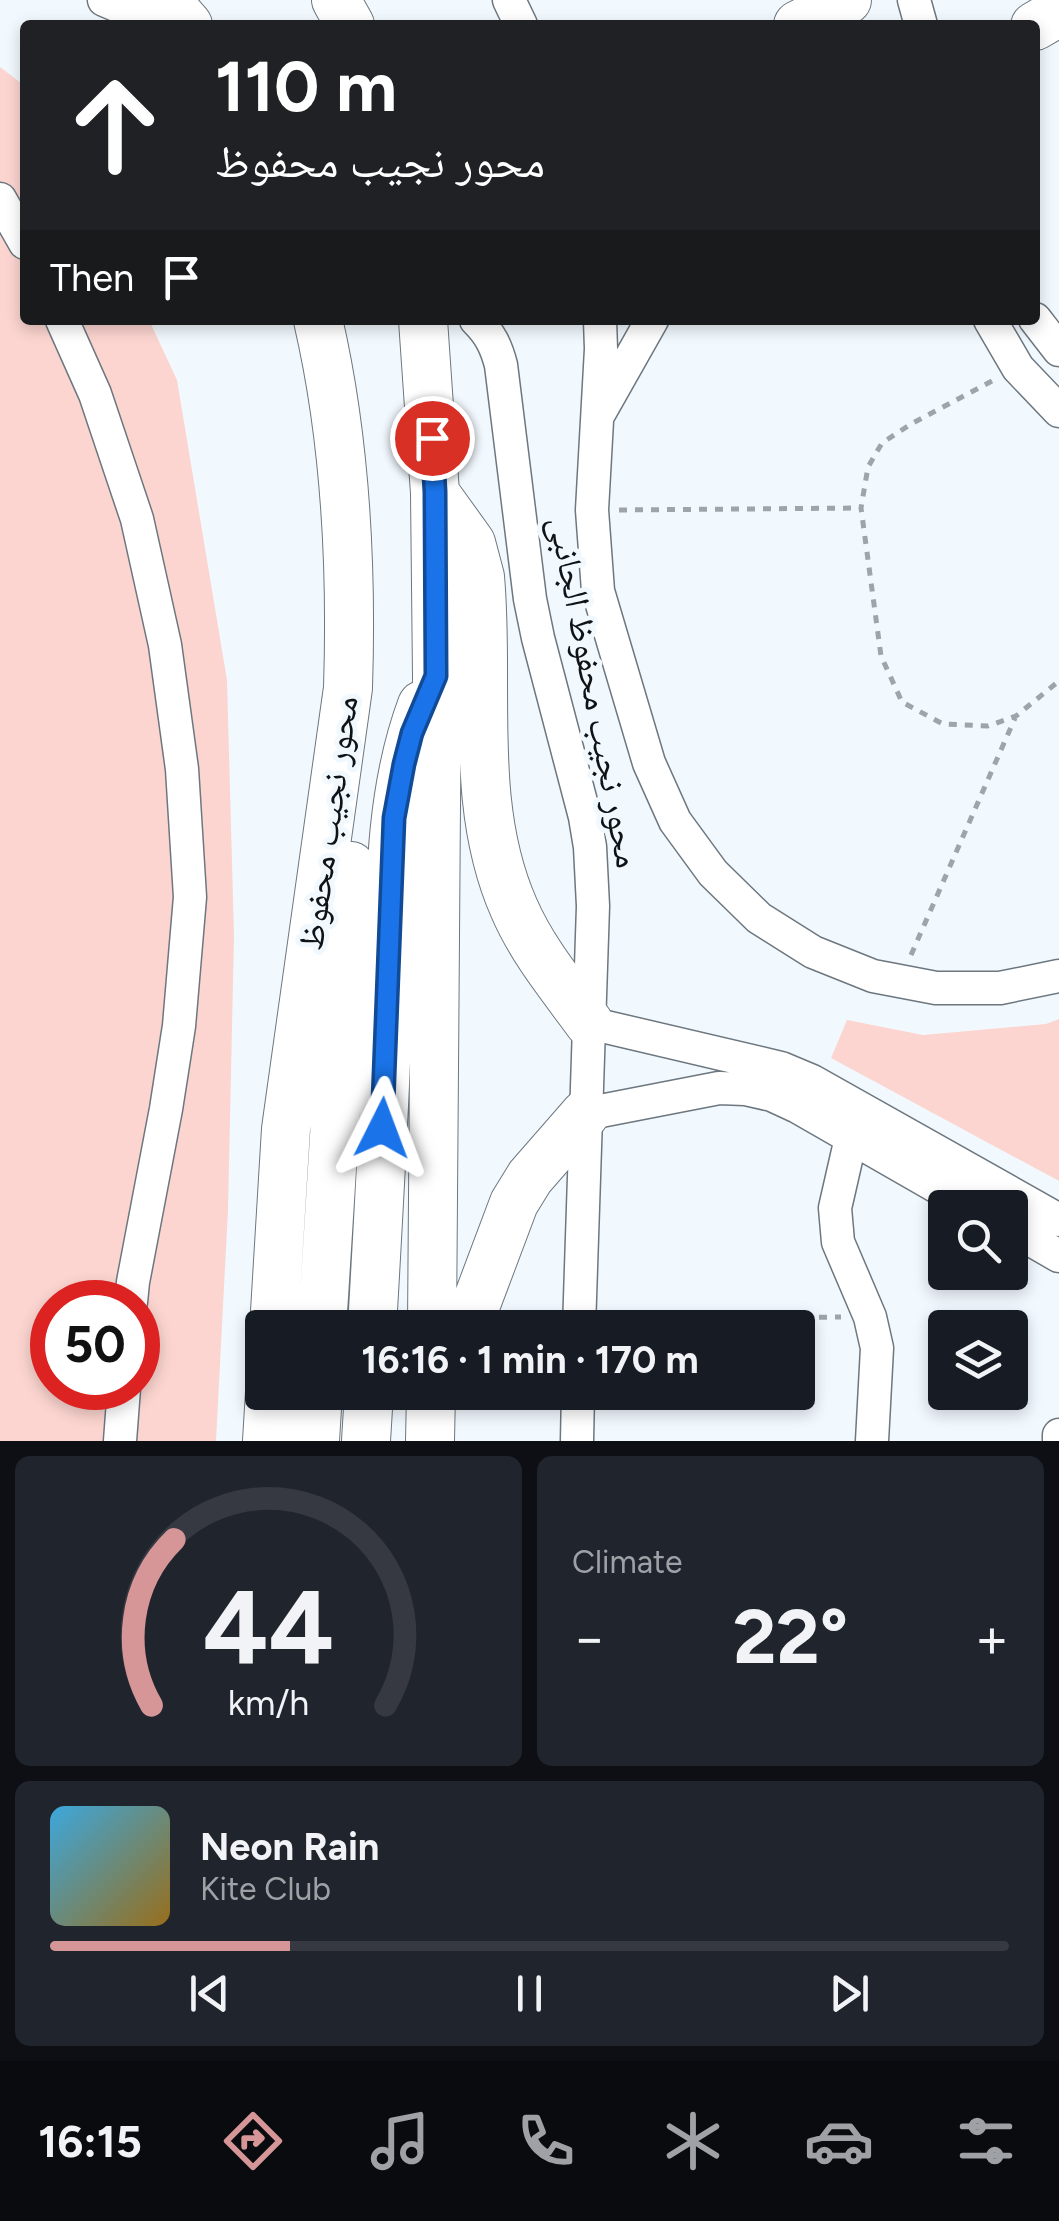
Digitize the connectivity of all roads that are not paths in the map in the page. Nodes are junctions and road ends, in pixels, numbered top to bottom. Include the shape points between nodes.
1 (104, 0) edge
2 (166, 0) edge
3 (152, 20) edge
4 (184, 20) edge
5 (0, 198) edge
6 (20, 234) edge
7 (64, 325) edge
8 (319, 325) edge
9 (423, 325) edge
10 (481, 325) edge
11 (600, 325) edge
12 (649, 325) edge
13 (993, 325) edge
14 (1040, 325) edge
15 (1059, 350) edge
16 (1059, 411) edge
17 (598, 416) junction
18 (435, 492) junction
19 (436, 676) junction
20 (348, 688) junction
21 (1059, 976) edge
22 (589, 1023) junction
23 (585, 1114) junction
24 (852, 1138) junction
25 (943, 1190) edge
26 (1059, 1220) edge
27 (1028, 1238) edge
28 (1059, 1256) edge
29 (134, 1280) edge
30 (275, 1310) edge
31 (323, 1310) edge
32 (373, 1310) edge
33 (432, 1310) edge
34 (474, 1310) edge
35 (580, 1310) edge
36 (122, 1410) edge
37 (269, 1410) edge
38 (317, 1410) edge
39 (367, 1410) edge
40 (431, 1410) edge
41 (577, 1410) edge
42 (120, 1441) edge
43 (266, 1441) edge
44 (315, 1441) edge
45 (366, 1441) edge
46 (430, 1441) edge
47 (576, 1441) edge
48 (872, 1441) edge

1 - 3 street
2 - 4 main road
5 - 6 street
7 - 29 street via 137,519 165,645 182,769 190,897 179,1026
8 - 20 main road, محور نجيب محفوظ via 344,480
9 - 18 main road
10 - 22 street, محور نجيب محفوظ الجانبى via 501,365 530,598 590,846
11 - 17 street
12 - 17 street
13 - 16 street via 1018,368
14 - 15 street
17 - 21 street via 592,510 598,591 649,763 675,821 713,874 759,918 813,952 873,976 936,988 1000,988
18 - 19 main road
18 - 22 main road via 471,544 480,577 486,805 496,859 528,936
19 - 32 main road via 412,733 394,818
19 - 33 main road
20 - 30 main road, محور نجيب محفوظ via 286,1129
20 - 31 main road via 358,758
22 - 23 street, محور نجيب محفوظ الجانبى
22 - 26 street via 781,1068
23 - 24 street via 744,1089 798,1106
23 - 34 main road via 514,1203
23 - 35 street, محور نجيب محفوظ الجانبى
24 - 25 street
24 - 48 street via 835,1208 838,1242 877,1348
27 - 28 street
36 - 42 street
37 - 43 main road
38 - 44 main road
39 - 45 main road
40 - 46 main road
41 - 47 street

